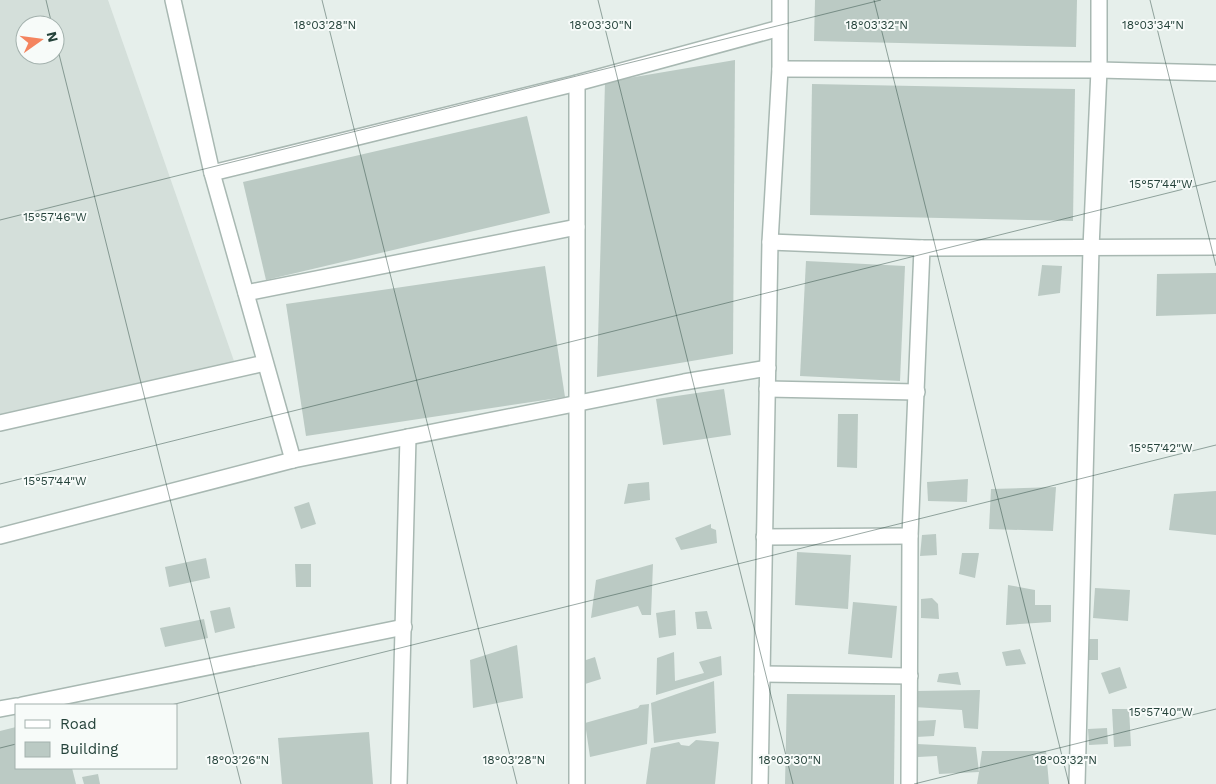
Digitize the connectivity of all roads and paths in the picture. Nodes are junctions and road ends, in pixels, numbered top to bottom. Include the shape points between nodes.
1 (173, 0) edge
2 (780, 0) edge
3 (1099, 0) edge
4 (780, 28) junction
5 (780, 69) junction
6 (1099, 70) junction
7 (1216, 73) edge
8 (577, 83) junction
9 (212, 173) junction
10 (577, 226) junction
11 (770, 242) junction
12 (1216, 247) edge
13 (922, 248) junction
14 (1091, 248) junction
15 (246, 293) junction
16 (265, 363) junction
17 (768, 368) junction
18 (767, 389) junction
19 (917, 392) junction
20 (576, 404) junction
21 (0, 423) edge
22 (408, 437) junction
23 (293, 460) junction
24 (0, 536) edge
25 (910, 536) junction
26 (764, 537) junction
27 (404, 627) junction
28 (762, 674) junction
29 (910, 676) junction
30 (27, 704) edge
31 (15, 706) edge
32 (0, 710) edge
33 (399, 784) edge
34 (577, 784) edge
35 (760, 784) edge
36 (909, 784) edge
37 (1077, 784) edge

1 - 9 street
2 - 4 street
3 - 6 street
4 - 5 street
4 - 8 street
5 - 6 street
5 - 11 street
6 - 7 street
6 - 14 street
8 - 9 street
8 - 10 street
9 - 15 street
10 - 15 street
10 - 20 street
11 - 13 street
11 - 17 street
12 - 14 street
13 - 14 street
13 - 19 street
14 - 37 street
15 - 16 street
16 - 21 street
16 - 23 street
17 - 18 street
17 - 20 street
18 - 19 street
18 - 26 street
19 - 25 street
20 - 22 street
20 - 34 street
22 - 23 street
22 - 27 street
23 - 24 street
25 - 26 street
25 - 29 street
26 - 28 street
27 - 30 street
27 - 33 street
28 - 29 street
28 - 35 street
29 - 36 street
31 - 32 street

